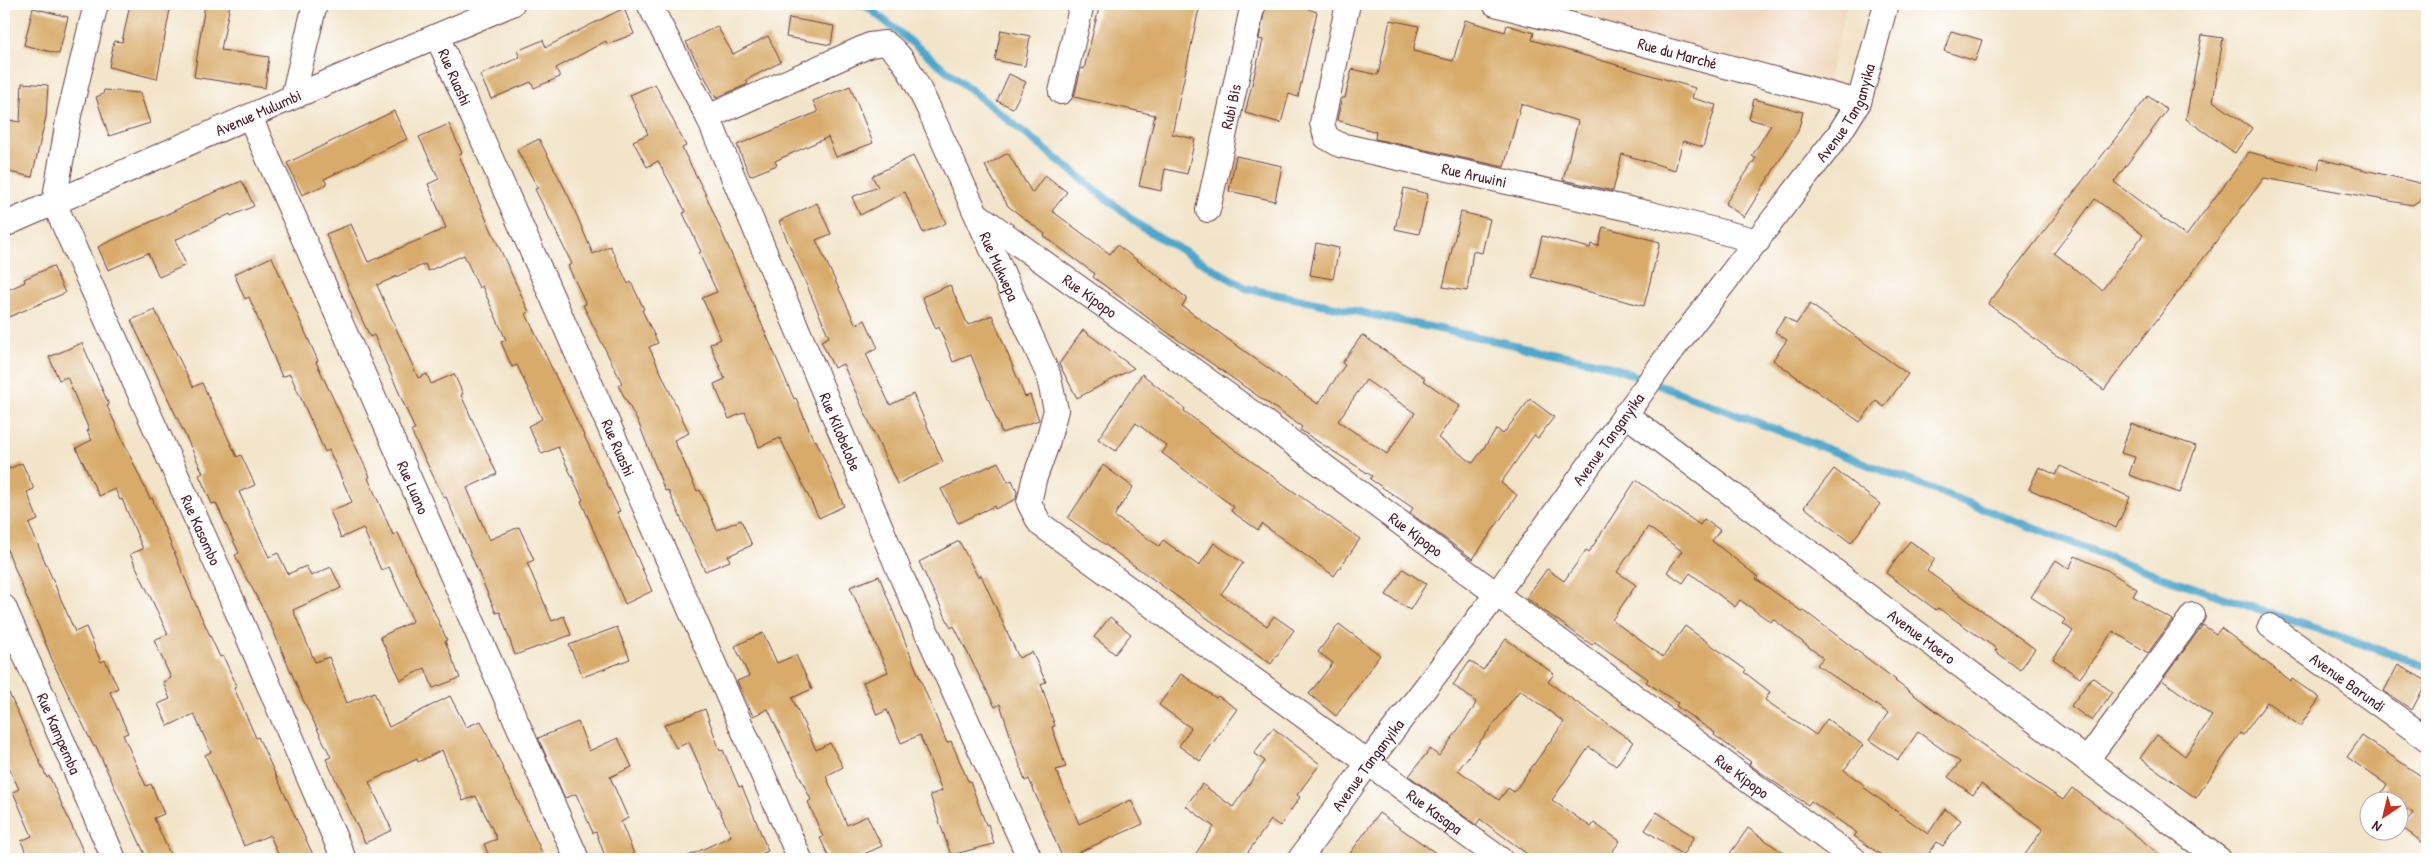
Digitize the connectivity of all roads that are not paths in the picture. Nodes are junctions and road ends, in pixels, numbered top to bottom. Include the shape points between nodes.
1 (96, 4) edge
2 (315, 4) edge
3 (512, 4) edge
4 (649, 4) edge
5 (1082, 4) edge
6 (1253, 4) edge
7 (1348, 4) edge
8 (1496, 4) edge
9 (1886, 4) edge
10 (437, 36) junction
11 (1060, 92) dead end
12 (293, 97) junction
13 (1859, 102) junction
14 (250, 117) junction
15 (708, 117) junction
16 (54, 203) junction
17 (1208, 210) dead end
18 (976, 214) junction
19 (4, 226) edge
20 (1758, 241) junction
21 (1625, 414) junction
22 (1029, 503) joint
23 (1496, 595) junction
24 (4, 607) edge
25 (2193, 615) dead end
26 (2270, 626) dead end
27 (2427, 739) edge
28 (2088, 760) junction
29 (1368, 763) junction
30 (114, 859) edge
31 (344, 859) edge
32 (577, 859) edge
33 (800, 859) edge
34 (1030, 859) edge
35 (1300, 859) edge
36 (1500, 859) edge
37 (1854, 859) edge
38 (2219, 859) edge

1 - 16 street via 69,115
2 - 12 street
3 - 10 street, Avenue Mulumbi
4 - 15 street, Rue Kilobelobe
5 - 11 street
6 - 17 street, Rubi Bis
7 - 20 street, Rue Aruwini via 1322,123 1326,137 1340,145
8 - 13 street, Rue du Marché
9 - 13 street, Avenue Tanganyika
10 - 12 street, Avenue Mulumbi
10 - 33 street, Rue Ruashi
12 - 14 street, Avenue Mulumbi
13 - 20 street, Avenue Tanganyika via 1839,134
14 - 16 street, Avenue Mulumbi
14 - 32 street, Rue Luano
15 - 18 street, Rue Mukwepa via 870,45 885,43 897,51 909,70
15 - 34 street, Rue Kilobelobe via 903,580
16 - 19 street, Avenue Mulumbi
16 - 31 street, Rue Kasombo via 216,563
18 - 22 street, Rue Mukwepa via 1048,374 1056,410
18 - 23 street, Rue Kipopo via 1236,401
20 - 21 street, Avenue Tanganyika
21 - 23 street, Avenue Tanganyika
21 - 28 street, Avenue Moero
22 - 29 street, Rue Kasapa via 1040,524
23 - 29 street, Avenue Tanganyika
23 - 37 street, Rue Kipopo
24 - 30 street, Rue Kampemba
25 - 28 street
26 - 27 street, Avenue Barundi
28 - 38 street, Avenue Moero
29 - 35 street, Avenue Tanganyika
29 - 36 street, Rue Kasapa

